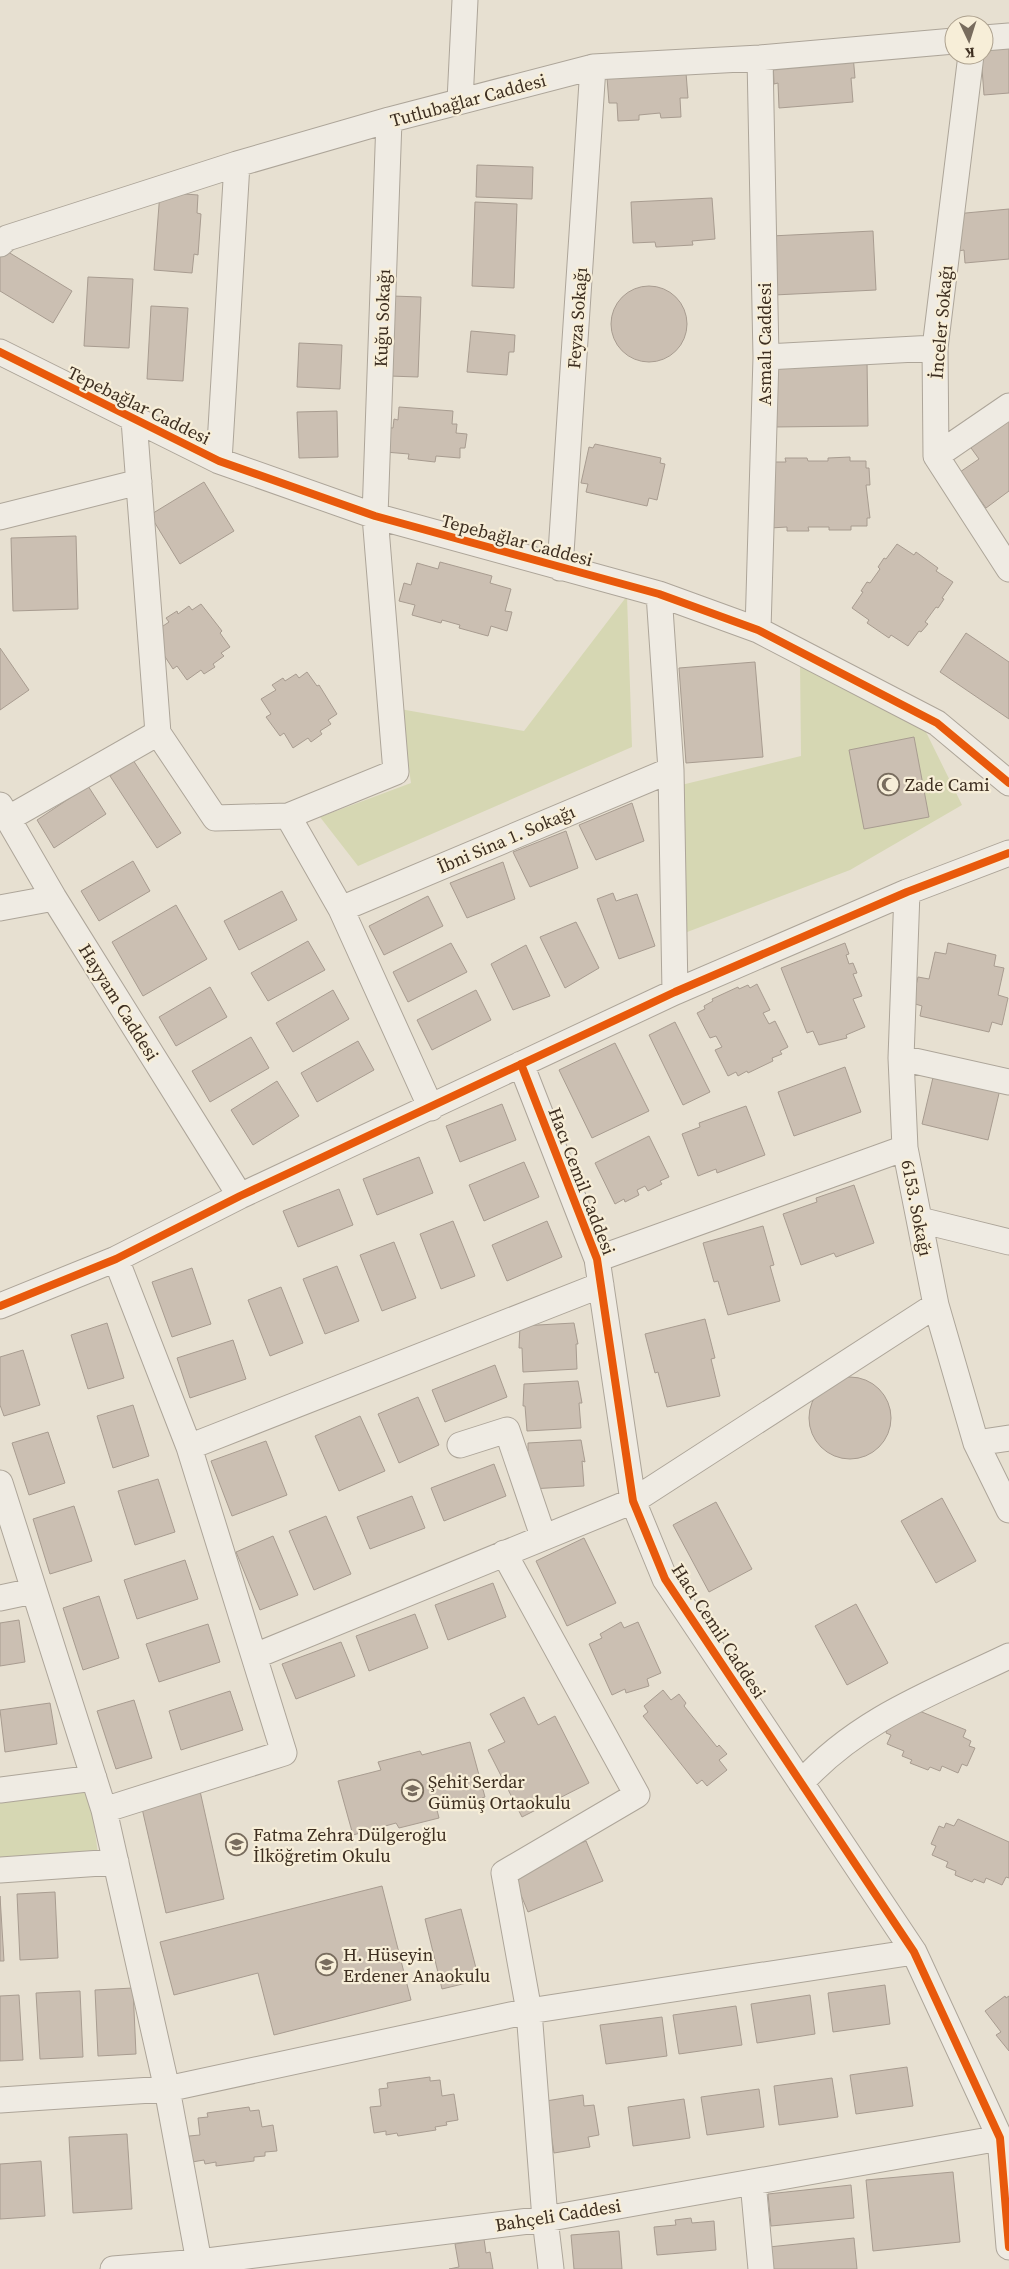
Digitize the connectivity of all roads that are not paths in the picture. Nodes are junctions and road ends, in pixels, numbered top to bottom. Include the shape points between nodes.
1 (465, 0) edge
2 (1009, 36) edge
3 (994, 37) edge
4 (944, 42) edge
5 (760, 58) junction
6 (970, 65) edge
7 (593, 67) junction
8 (460, 101) junction
9 (390, 120) junction
10 (237, 164) junction
11 (0, 244) edge
12 (935, 348) junction
13 (0, 352) edge
14 (766, 357) junction
15 (1009, 406) edge
16 (134, 420) junction
17 (936, 456) junction
18 (219, 461) junction
19 (139, 482) junction
20 (375, 516) junction
21 (0, 517) edge
22 (1006, 560) edge
23 (560, 568) junction
24 (660, 594) junction
25 (758, 630) junction
26 (158, 733) junction
27 (672, 770) junction
28 (1009, 783) edge
29 (5, 812) edge
30 (288, 816) junction
31 (1009, 853) edge
32 (907, 892) junction
33 (54, 898) junction
34 (0, 908) edge
35 (340, 908) junction
36 (675, 992) junction
37 (901, 1058) junction
38 (521, 1064) junction
39 (1009, 1082) edge
40 (431, 1108) junction
41 (905, 1148) junction
42 (240, 1196) junction
43 (920, 1220) junction
44 (1009, 1242) edge
45 (116, 1259) junction
46 (597, 1259) junction
47 (601, 1285) junction
48 (936, 1305) junction
49 (0, 1306) edge
50 (1009, 1438) edge
51 (976, 1443) junction
52 (460, 1445) dead end
53 (189, 1447) junction
54 (0, 1483) edge
55 (633, 1502) junction
56 (1009, 1510) edge
57 (543, 1536) junction
58 (504, 1553) junction
59 (34, 1592) junction
60 (0, 1598) edge
61 (255, 1656) junction
62 (1009, 1656) edge
63 (94, 1778) junction
64 (801, 1784) junction
65 (0, 1790) edge
66 (104, 1810) junction
67 (116, 1862) junction
68 (0, 1870) edge
69 (914, 1952) junction
70 (529, 2011) junction
71 (167, 2089) junction
72 (0, 2100) edge
73 (1005, 2140) edge
74 (753, 2182) junction
75 (545, 2219) junction
76 (1009, 2247) edge
77 (199, 2262) junction
78 (238, 2263) edge
79 (113, 2269) edge
80 (552, 2269) edge
81 (762, 2269) edge

1 - 8 street
2 - 3 street
4 - 5 street, Tutlubağlar Caddesi
5 - 7 street, Tutlubağlar Caddesi
5 - 14 street, Asmalı Caddesi
6 - 12 street, İnceler Sokağı
7 - 8 street, Tutlubağlar Caddesi
7 - 23 street, Feyza Sokağı
8 - 9 street, Tutlubağlar Caddesi
9 - 10 street, Tutlubağlar Caddesi
9 - 20 street, Kuğu Sokağı
10 - 11 street, Tutlubağlar Caddesi via 7,238
10 - 18 street
12 - 14 street
12 - 17 street, İnceler Sokağı
13 - 16 street, Tepebağlar Caddesi
14 - 25 street, Asmalı Caddesi
15 - 17 street
16 - 18 street, Tepebağlar Caddesi
16 - 19 street
17 - 22 street
18 - 20 street, Tepebağlar Caddesi
19 - 21 street
19 - 26 street
20 - 23 street, Tepebağlar Caddesi
20 - 30 street, Kuğu Sokağı via 396,772
23 - 24 street, Tepebağlar Caddesi
24 - 25 street, Tepebağlar Caddesi
24 - 27 street
25 - 28 street, Tepebağlar Caddesi via 937,723
26 - 29 street
26 - 30 street via 215,818
27 - 35 street, İbni Sina 1. Sokağı
27 - 36 street
29 - 33 street, Hayyam Caddesi
30 - 35 street
31 - 32 street
32 - 36 street
32 - 37 street, 6153. Sokağı
33 - 34 street
33 - 42 street, Hayyam Caddesi
35 - 40 street
36 - 38 street
37 - 39 street
37 - 41 street, 6153. Sokağı
38 - 40 street
38 - 46 street, Hacı Cemil Caddesi
40 - 42 street
41 - 43 street, 6153. Sokağı
41 - 46 street
42 - 45 street
43 - 44 street
43 - 48 street, 6153. Sokağı
45 - 49 street
45 - 53 street
46 - 47 street, Hacı Cemil Caddesi
47 - 53 street
47 - 55 street, Hacı Cemil Caddesi
48 - 51 street, 6153. Sokağı
48 - 55 street
50 - 51 street
51 - 56 street, 6153. Sokağı
52 - 57 street via 506,1430
53 - 61 street
54 - 59 street
55 - 57 street
55 - 64 street, Hacı Cemil Caddesi via 665,1579
57 - 58 street
58 - 61 street
58 - 70 street via 637,1795 504,1873
59 - 60 street
59 - 63 street
61 - 66 street via 284,1753
62 - 64 street via 886,1714 838,1747
63 - 65 street
63 - 66 street
64 - 69 street, Hacı Cemil Caddesi
66 - 67 street
67 - 68 street
67 - 71 street
69 - 70 street
69 - 73 street, Hacı Cemil Caddesi
70 - 71 street
70 - 75 street
71 - 72 street
71 - 77 street
73 - 74 street, Bahçeli Caddesi
73 - 76 street
74 - 75 street, Bahçeli Caddesi
74 - 81 street
75 - 78 street, Bahçeli Caddesi
75 - 80 street
77 - 78 street, Bahçeli Caddesi
77 - 79 street, Bahçeli Caddesi

